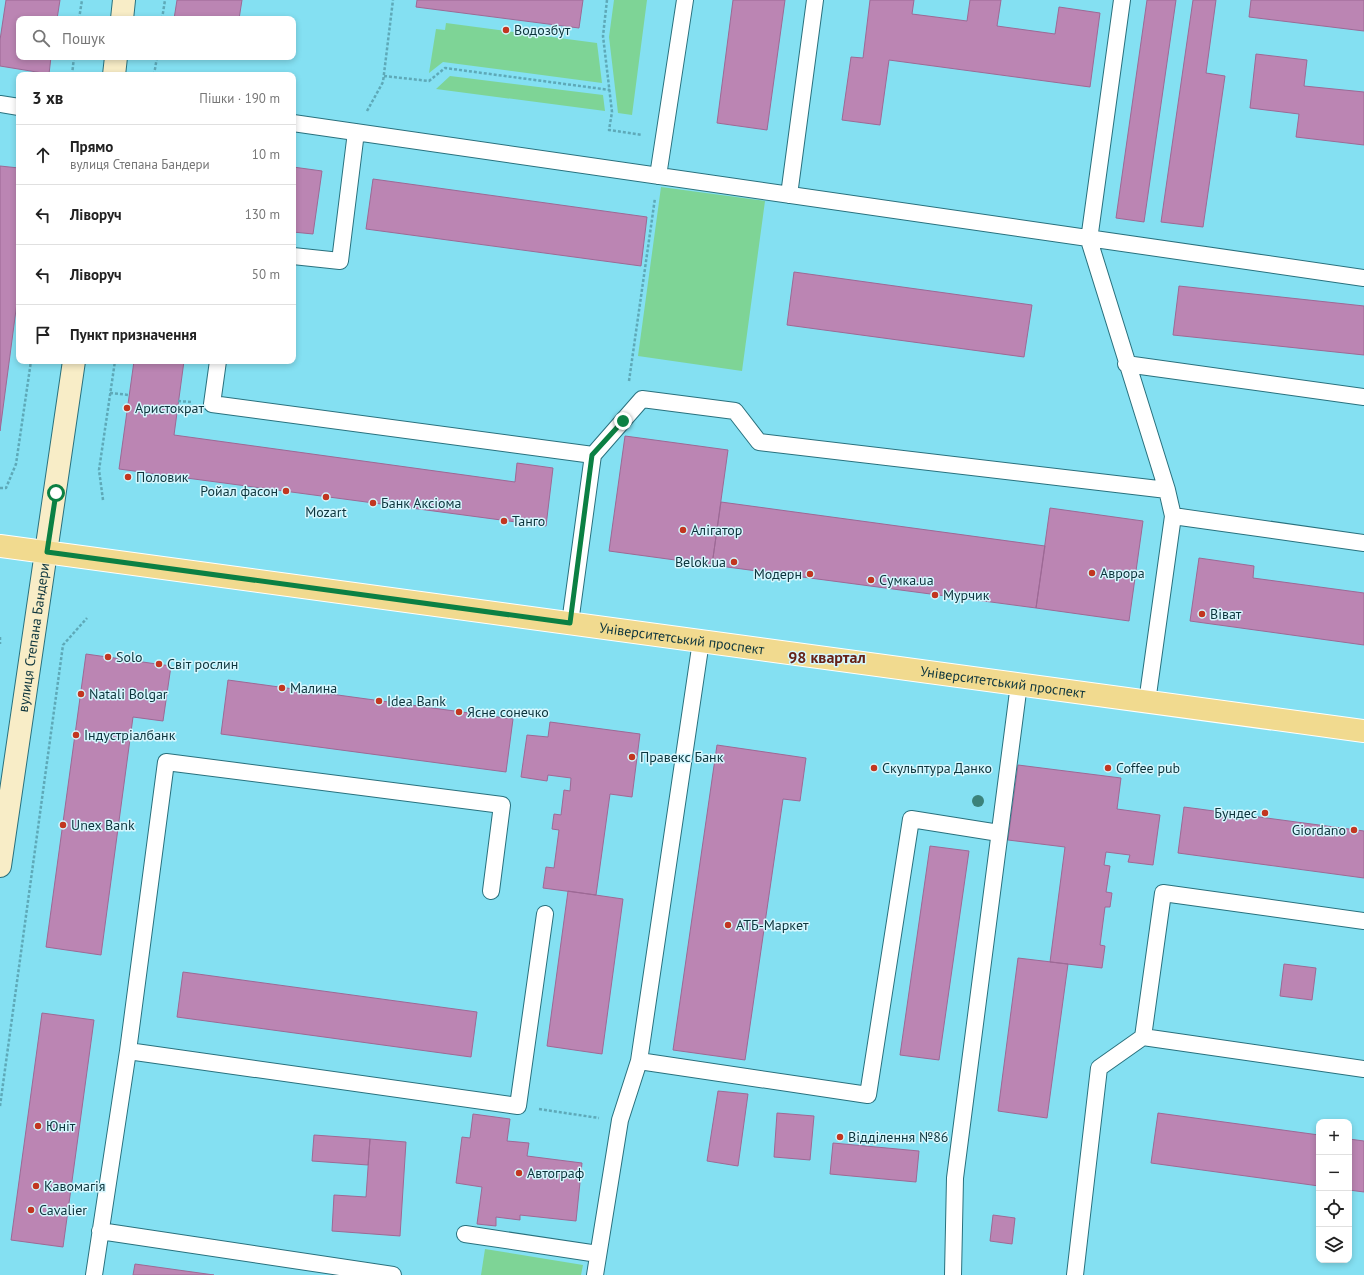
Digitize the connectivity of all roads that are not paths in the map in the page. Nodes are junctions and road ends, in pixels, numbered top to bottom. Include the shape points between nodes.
1 (124, 0) edge
2 (685, 0) edge
3 (815, 0) edge
4 (1122, 0) edge
5 (122, 16) edge
6 (116, 60) edge
7 (114, 72) edge
8 (0, 104) edge
9 (16, 107) edge
10 (296, 123) edge
11 (356, 132) junction
12 (658, 176) junction
13 (789, 195) junction
14 (1089, 240) junction
15 (296, 256) edge
16 (1364, 278) edge
17 (74, 364) edge
18 (218, 364) edge
19 (1126, 364) junction
20 (1364, 397) edge
21 (592, 455) junction
22 (1167, 490) junction
23 (1173, 516) junction
24 (1364, 543) edge
25 (0, 546) edge
26 (47, 552) junction
27 (570, 623) junction
28 (701, 641) junction
29 (1019, 684) junction
30 (1147, 702) junction
31 (1364, 731) edge
32 (999, 833) junction
33 (0, 864) edge
34 (491, 891) dead end
35 (545, 914) dead end
36 (1364, 921) edge
37 (1143, 1036) junction
38 (128, 1051) junction
39 (639, 1061) junction
40 (1364, 1069) edge
41 (100, 1231) junction
42 (465, 1234) dead end
43 (598, 1254) junction
44 (94, 1275) edge
45 (393, 1275) edge
46 (595, 1275) edge
47 (953, 1275) edge
48 (1075, 1275) edge

1 - 5 street
2 - 12 lane
3 - 13 lane
4 - 14 lane
6 - 7 street
8 - 9 lane
10 - 11 lane
11 - 12 lane
11 - 15 lane via 340,261
12 - 13 lane
13 - 14 lane
14 - 16 lane
14 - 19 lane
17 - 26 street, вулиця Степана Бандери
18 - 21 lane via 212,404
19 - 20 lane
19 - 22 lane
21 - 22 lane via 642,399 735,411 759,442
21 - 27 lane
22 - 23 lane
23 - 24 lane
23 - 30 lane
25 - 26 main road, Університетський проспект
26 - 27 main road, Університетський проспект
26 - 33 street, вулиця Степана Бандери
27 - 28 main road, Університетський проспект
28 - 29 main road, Університетський проспект
28 - 39 lane
29 - 30 main road, Університетський проспект
29 - 32 lane
30 - 31 main road, Університетський проспект
32 - 39 lane via 911,819 868,1095
32 - 47 lane via 955,1178
34 - 38 lane via 502,805 166,762
35 - 38 lane via 518,1106
36 - 37 lane via 1163,893
37 - 40 lane
37 - 48 lane via 1099,1068
38 - 41 lane
39 - 43 lane via 620,1120
41 - 44 lane
41 - 45 lane
42 - 43 lane
43 - 46 lane

